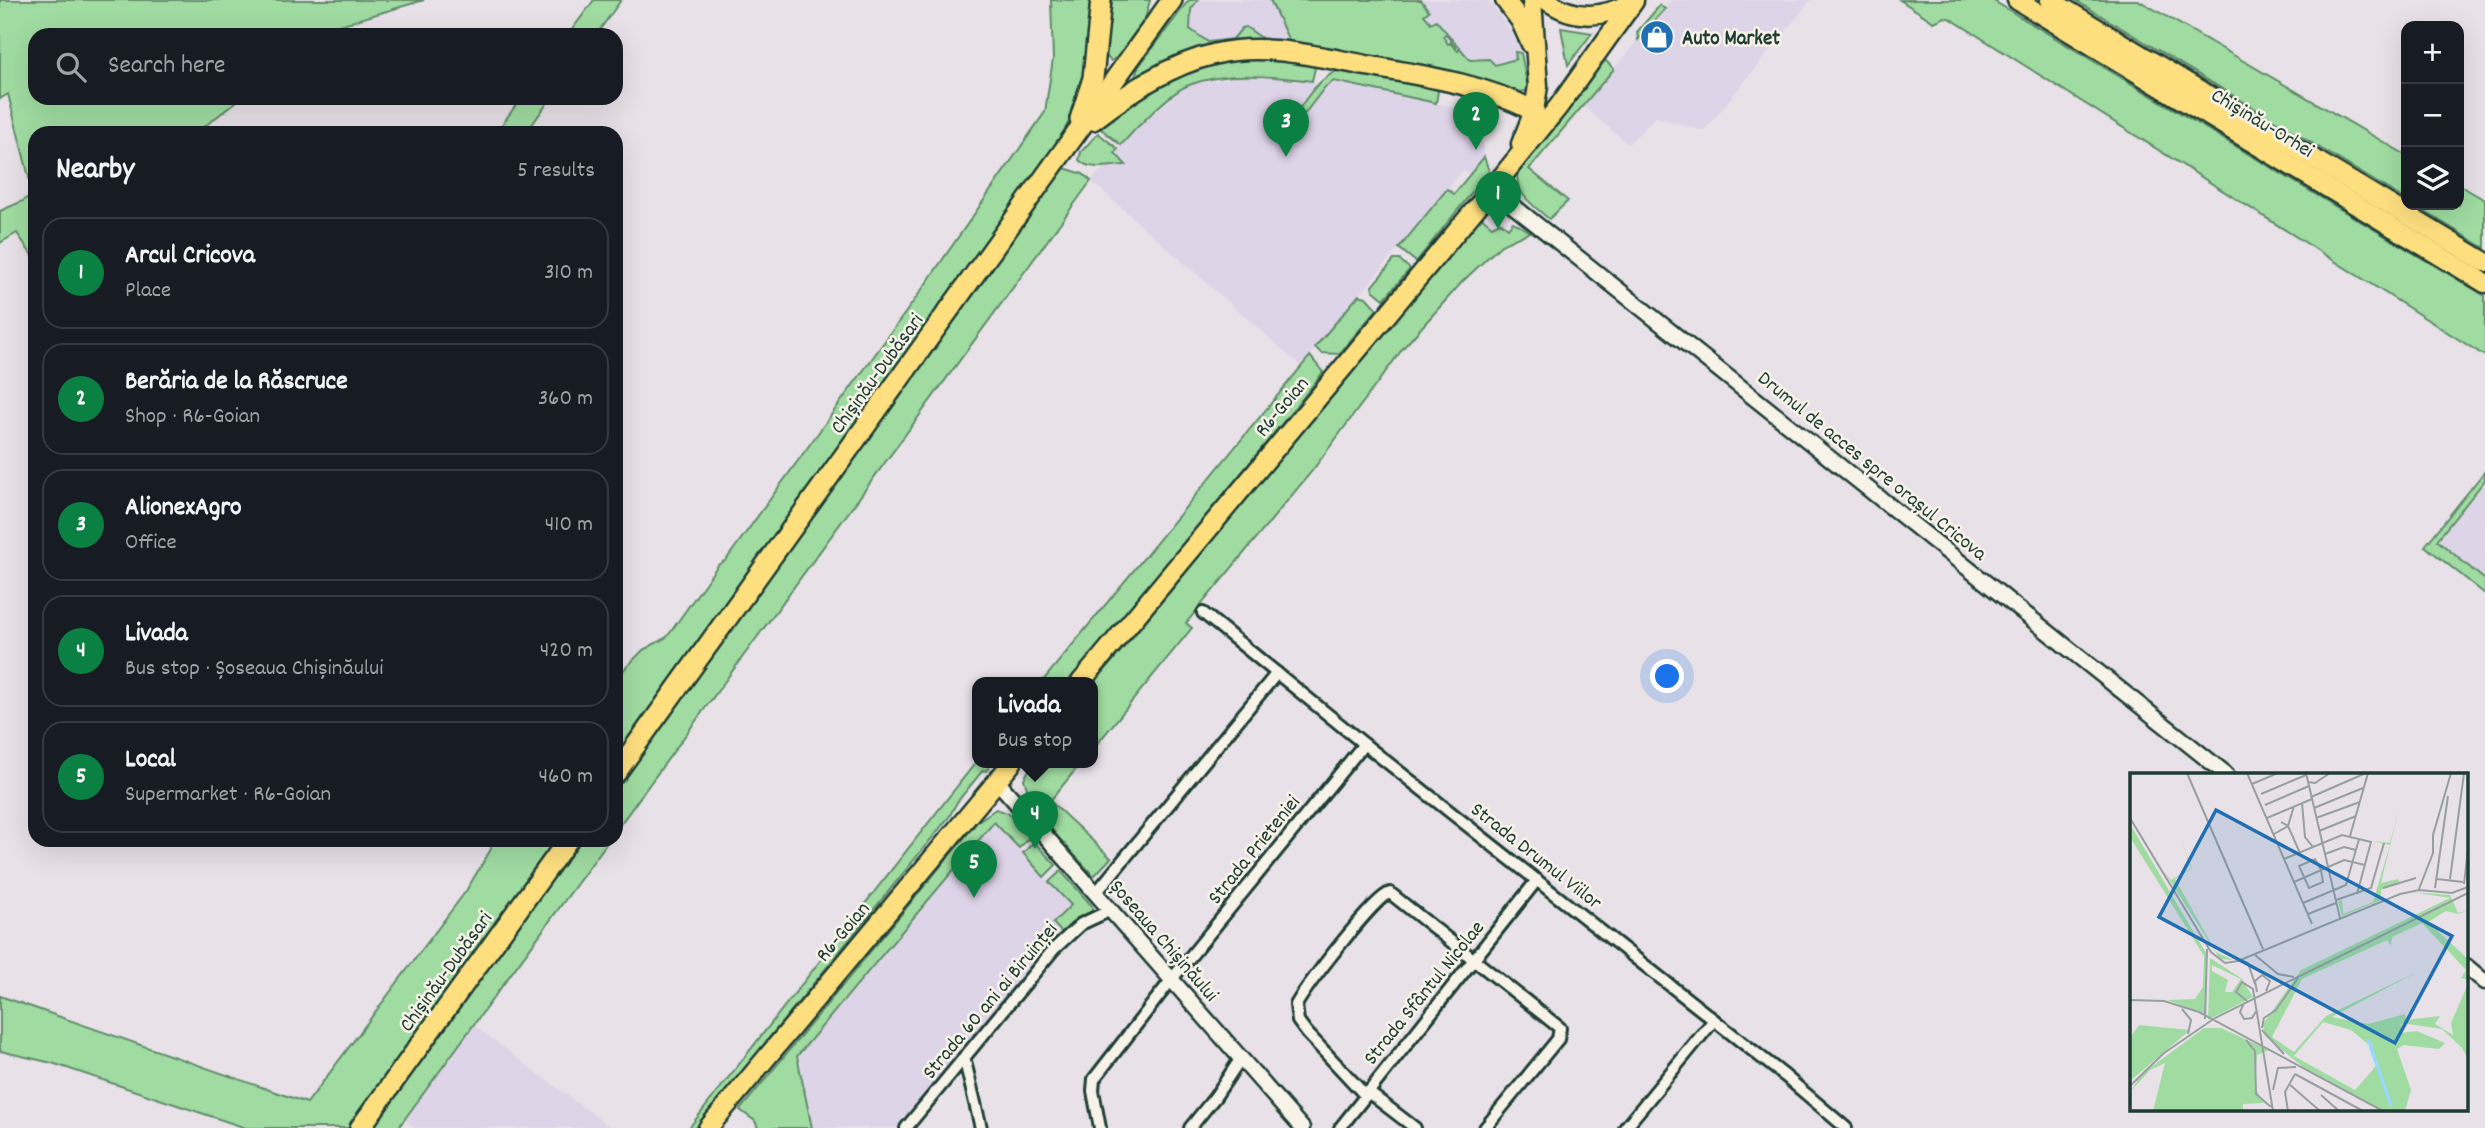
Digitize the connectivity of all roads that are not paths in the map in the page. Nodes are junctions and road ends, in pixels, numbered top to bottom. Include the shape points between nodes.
1 (1101, 0) edge
2 (1172, 0) edge
3 (1505, 0) edge
4 (1532, 0) edge
5 (1546, 0) edge
6 (2017, 0) edge
7 (2050, 0) edge
8 (1635, 1) edge
9 (1534, 50) junction
10 (1534, 111) junction
11 (1074, 137) junction
12 (1516, 157) junction
13 (1492, 189) junction
14 (2485, 262) edge
15 (2485, 283) edge
16 (1203, 613) dead end
17 (1277, 673) junction
18 (1085, 677) edge
19 (1364, 744) junction
20 (623, 763) edge
21 (1008, 768) edge
22 (2223, 773) edge
23 (997, 780) junction
24 (563, 847) edge
25 (1536, 880) junction
26 (1096, 893) junction
27 (1111, 910) junction
28 (1474, 960) junction
29 (2468, 968) edge
30 (1172, 979) junction
31 (2485, 982) edge
32 (1714, 1020) junction
33 (964, 1057) junction
34 (1241, 1058) junction
35 (1366, 1093) junction
36 (360, 1128) edge
37 (708, 1128) edge
38 (906, 1128) edge
39 (981, 1128) edge
40 (1100, 1128) edge
41 (1190, 1128) edge
42 (1302, 1128) edge
43 (1340, 1128) edge
44 (1415, 1128) edge
45 (1485, 1128) edge
46 (1625, 1128) edge
47 (1846, 1128) edge

1 - 11 highway via 1093,78
2 - 11 highway, Chișinău-Dubăsari
3 - 9 main road
4 - 9 main road, R6-Goian
5 - 8 main road via 1567,12 1591,16
6 - 15 main road, Chișinău-Orhei
7 - 14 main road, Chișinău-Orhei
8 - 12 main road, R6-Goian
9 - 10 main road, R6-Goian via 1538,76
10 - 11 highway via 1498,94 1432,77 1312,55 1240,51 1194,60 1155,77
10 - 12 main road, R6-Goian
11 - 20 highway, Chișinău-Dubăsari
12 - 13 main road, R6-Goian
13 - 18 main road, R6-Goian
13 - 22 street, Drumul de acces spre orașul Cricova
16 - 17 street, Strada Drumul Viilor
17 - 19 street, Strada Drumul Viilor
17 - 26 street
19 - 25 street, Strada Drumul Viilor
19 - 30 street, Strada Prieteniei
21 - 23 main road, R6-Goian
23 - 26 street, Șoseaua Chișinăului
23 - 37 main road, R6-Goian
24 - 36 highway, Chișinău-Dubăsari
25 - 28 street, Strada Sfântul Nicolae
25 - 32 street, Strada Drumul Viilor
26 - 27 street, Șoseaua Chișinăului
27 - 30 street, Șoseaua Chișinăului
27 - 33 street, Strada 60 ani ai Biruinței via 1071,932
28 - 35 street, Strada Sfântul Nicolae
28 - 35 street via 1390,893 1363,917 1300,998 1296,1010 1307,1033
28 - 45 street via 1555,1022 1561,1034
29 - 31 street
30 - 34 street, Șoseaua Chișinăului
30 - 40 street, Strada Prieteniei via 1094,1079
32 - 46 street
32 - 47 street, Strada Drumul Viilor
33 - 38 street, Strada 60 ani ai Biruinței
33 - 39 street
34 - 41 street
34 - 42 street, Șoseaua Chișinăului
35 - 43 street, Strada Sfântul Nicolae
35 - 44 street

